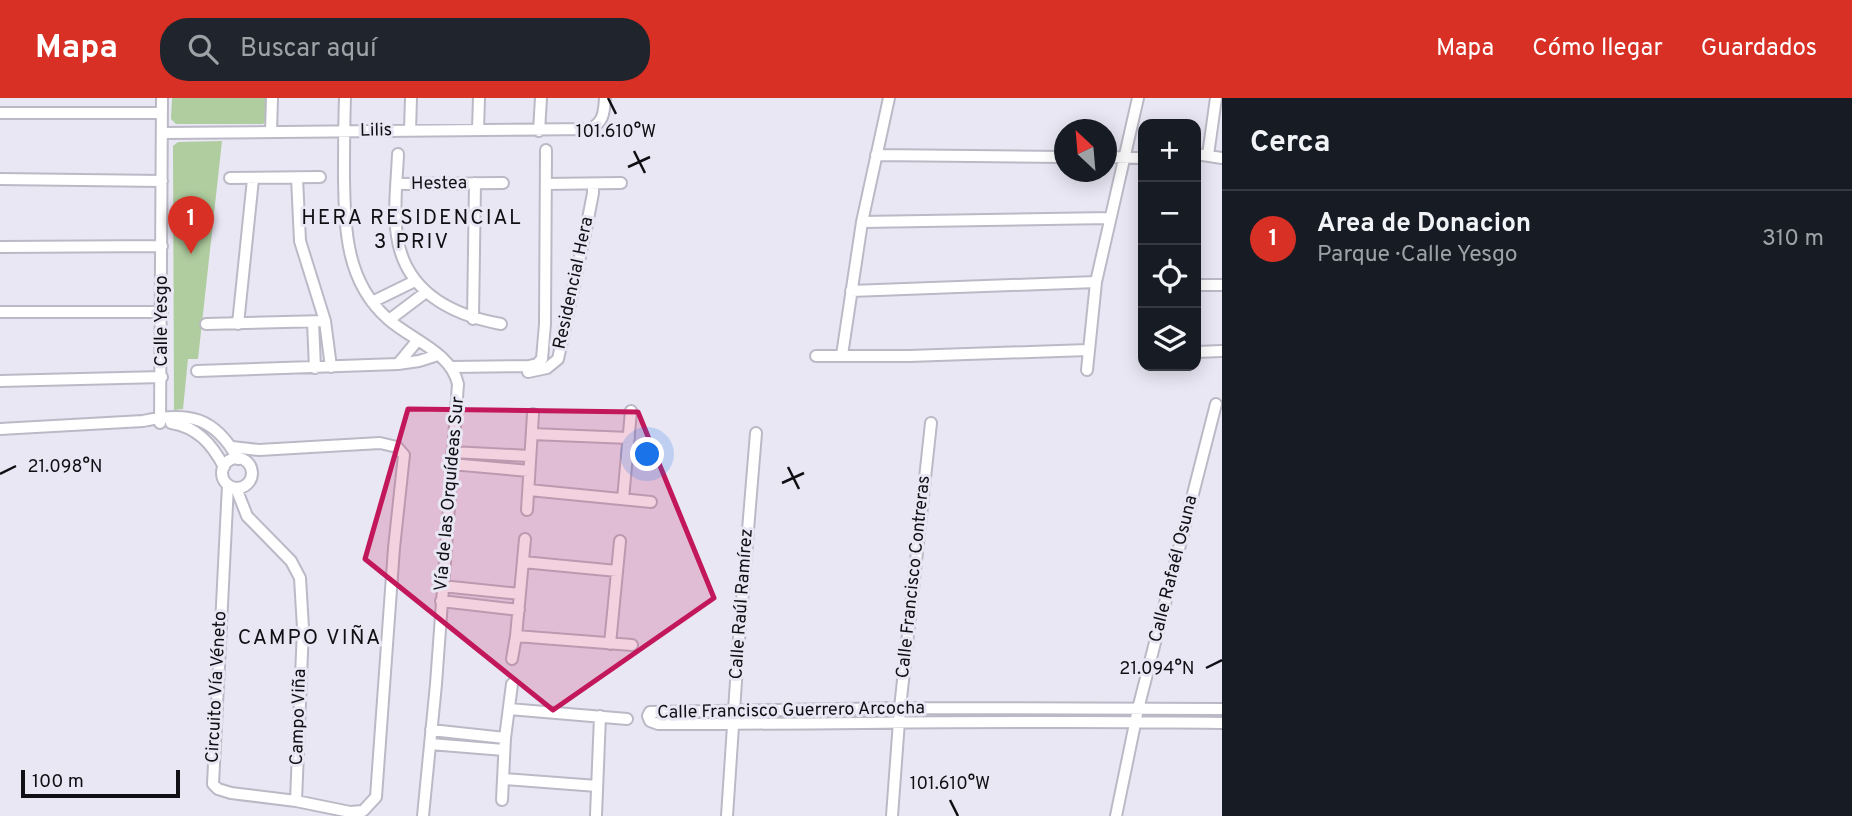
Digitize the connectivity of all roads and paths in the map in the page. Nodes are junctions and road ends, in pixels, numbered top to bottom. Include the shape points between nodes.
1 (162, 98) edge
2 (272, 98) edge
3 (345, 98) edge
4 (411, 98) edge
5 (479, 98) edge
6 (541, 98) edge
7 (605, 98) edge
8 (889, 98) edge
9 (1138, 98) edge
10 (1216, 98) edge
11 (0, 113) edge
12 (162, 113) junction
13 (410, 130) junction
14 (478, 130) junction
15 (539, 131) junction
16 (271, 132) junction
17 (344, 132) junction
18 (163, 133) junction
19 (546, 150) dead end
20 (398, 154) dead end
21 (876, 155) junction
22 (1202, 155) edge
23 (1117, 156) edge
24 (1126, 156) junction
25 (1054, 157) edge
26 (1138, 157) edge
27 (1222, 158) edge
28 (320, 177) dead end
29 (230, 178) dead end
30 (253, 178) junction
31 (297, 178) junction
32 (0, 179) edge
33 (162, 181) junction
34 (475, 183) junction
35 (503, 183) dead end
36 (621, 183) dead end
37 (397, 184) junction
38 (547, 184) junction
39 (593, 184) junction
40 (1110, 218) junction
41 (862, 222) junction
42 (162, 246) junction
43 (0, 247) edge
44 (415, 281) junction
45 (1096, 282) junction
46 (1201, 285) edge
47 (1222, 285) edge
48 (850, 291) junction
49 (426, 292) junction
50 (373, 302) junction
51 (0, 312) edge
52 (162, 312) junction
53 (473, 319) junction
54 (389, 320) junction
55 (325, 321) junction
56 (313, 323) junction
57 (206, 324) dead end
58 (238, 324) junction
59 (501, 324) dead end
60 (545, 324) junction
61 (564, 327) junction
62 (417, 341) junction
63 (1088, 350) junction
64 (1222, 351) edge
65 (1201, 352) edge
66 (438, 355) junction
67 (842, 355) junction
68 (816, 356) dead end
69 (398, 364) junction
70 (331, 367) junction
71 (315, 368) junction
72 (530, 369) junction
73 (1087, 370) dead end
74 (197, 371) dead end
75 (453, 371) junction
76 (162, 377) junction
77 (0, 381) edge
78 (1216, 404) dead end
79 (631, 411) dead end
80 (533, 414) dead end
81 (161, 420) junction
82 (930, 423) dead end
83 (0, 429) edge
84 (755, 433) dead end
85 (532, 434) junction
86 (629, 438) junction
87 (232, 447) junction
88 (452, 452) junction
89 (530, 456) junction
90 (238, 459) junction
91 (451, 464) junction
92 (224, 467) junction
93 (529, 471) junction
94 (232, 486) junction
95 (529, 491) junction
96 (623, 499) junction
97 (651, 502) dead end
98 (527, 510) dead end
99 (525, 539) dead end
100 (620, 541) dead end
101 (523, 562) junction
102 (617, 571) junction
103 (442, 586) junction
104 (520, 594) junction
105 (441, 601) junction
106 (519, 610) junction
107 (516, 636) junction
108 (610, 644) junction
109 (632, 645) dead end
110 (512, 659) dead end
111 (512, 684) dead end
112 (900, 708) junction
113 (509, 709) junction
114 (1138, 709) junction
115 (1222, 709) edge
116 (735, 712) junction
117 (600, 716) junction
118 (627, 719) dead end
119 (1136, 721) junction
120 (898, 723) junction
121 (1222, 723) edge
122 (733, 726) junction
123 (432, 730) junction
124 (505, 738) junction
125 (430, 744) junction
126 (504, 750) junction
127 (504, 779) junction
128 (597, 786) junction
129 (502, 800) dead end
130 (296, 801) junction
131 (596, 815) edge
132 (423, 816) edge
133 (727, 816) edge
134 (892, 816) edge
135 (1116, 816) edge

1 - 12 street, Calle Yesgo
2 - 16 street
3 - 17 street
4 - 13 street
5 - 14 street
6 - 15 street
7 - 15 street, Lilis via 603,118 596,126
8 - 21 street
9 - 24 street
10 - 22 street
11 - 12 street
12 - 18 street, Calle Yesgo
13 - 14 street, Lilis
13 - 17 street, Lilis
14 - 15 street, Lilis
16 - 17 street, Lilis
16 - 18 street, Lilis
17 - 50 street via 350,258
18 - 33 street, Calle Yesgo
19 - 38 street, Residencial Hera
20 - 37 street
21 - 25 street
21 - 41 street
22 - 27 street
23 - 24 street
24 - 26 street
24 - 40 street
28 - 31 street
29 - 30 street
30 - 31 street
30 - 58 street
31 - 55 street via 300,241
32 - 33 street
33 - 42 street, Calle Yesgo
34 - 35 street
34 - 37 street, Hestea
34 - 53 street, Hestea
36 - 39 street
37 - 44 street, Hestea via 397,237
38 - 39 street
38 - 60 street, Residencial Hera
39 - 61 street, Residencial Hera
40 - 41 street
40 - 45 street
41 - 48 street
42 - 43 street
42 - 52 street, Calle Yesgo
44 - 49 street, Hestea
44 - 50 street
45 - 48 street
45 - 63 street
46 - 47 street
48 - 67 street
49 - 53 street, Hestea
49 - 54 street
50 - 54 street
51 - 52 street
52 - 76 street, Calle Yesgo
53 - 59 street
54 - 62 street
55 - 56 street
55 - 70 street
56 - 58 street
56 - 71 street
57 - 58 street
60 - 61 street
60 - 72 street, Residencial Hera via 543,357
61 - 72 street, Residencial Hera via 556,362 543,370
62 - 66 street
62 - 69 street
63 - 67 street
63 - 73 street
64 - 65 street
66 - 69 street
66 - 75 street
67 - 68 street
69 - 70 street
70 - 71 street
71 - 74 street
72 - 75 street
75 - 88 street, Vía de las Orquídeas Sur via 458,389
76 - 77 street
76 - 81 street, Calle Yesgo
78 - 114 street, Calle Rafaél Osuna
79 - 86 street
80 - 85 street
81 - 83 street
81 - 87 street via 205,422
81 - 92 street via 196,431
82 - 112 street, Calle Francisco Contreras
84 - 116 street, Calle Raúl Ramírez
85 - 86 street
85 - 89 street
86 - 96 street
87 - 90 street
87 - 130 street, Circuito Vía Véneto via 259,450 380,443 397,447 405,459 376,797 358,812
88 - 89 street
88 - 91 street, Vía de las Orquídeas Sur
89 - 93 street
90 - 92 street
90 - 94 street via 250,466 251,476 246,485
91 - 93 street
91 - 103 street, Vía de las Orquídeas Sur
92 - 94 street via 223,477
93 - 95 street
94 - 130 street, Campo Viña via 247,516 291,561 300,578 303,628
94 - 130 street, Circuito Vía Véneto via 212,781 218,789 231,793
95 - 96 street
95 - 98 street
96 - 97 street
99 - 101 street
100 - 102 street
101 - 102 street
101 - 104 street
102 - 108 street
103 - 104 street
103 - 105 street, Vía de las Orquídeas Sur
104 - 106 street
105 - 106 street
105 - 123 street, Vía de las Orquídeas Sur
106 - 107 street
107 - 108 street
107 - 110 street
108 - 109 street
111 - 113 street
112 - 114 street, Calle Francisco Guerrero Arcocha
112 - 116 street, Calle Francisco Guerrero Arcocha
112 - 120 street, Calle Francisco Contreras
113 - 117 street
113 - 124 street
114 - 115 street, Calle Francisco Guerrero Arcocha
114 - 119 street, Calle Rafaél Osuna
116 - 122 street, Calle Raúl Ramírez
116 - 122 street, Calle Francisco Guerrero Arcocha via 655,710 648,716 658,724
117 - 118 street
117 - 128 street
119 - 120 street, Calle Francisco Guerrero Arcocha
119 - 121 street, Calle Francisco Guerrero Arcocha
119 - 135 street, Calle Rafaél Osuna
120 - 122 street, Calle Francisco Guerrero Arcocha
120 - 134 street, Calle Francisco Contreras
122 - 133 street, Calle Raúl Ramírez
123 - 124 street
123 - 125 street, Vía de las Orquídeas Sur
124 - 126 street
125 - 126 street
125 - 132 street, Vía de las Orquídeas Sur
126 - 127 street
127 - 128 street
127 - 129 street
128 - 131 street

